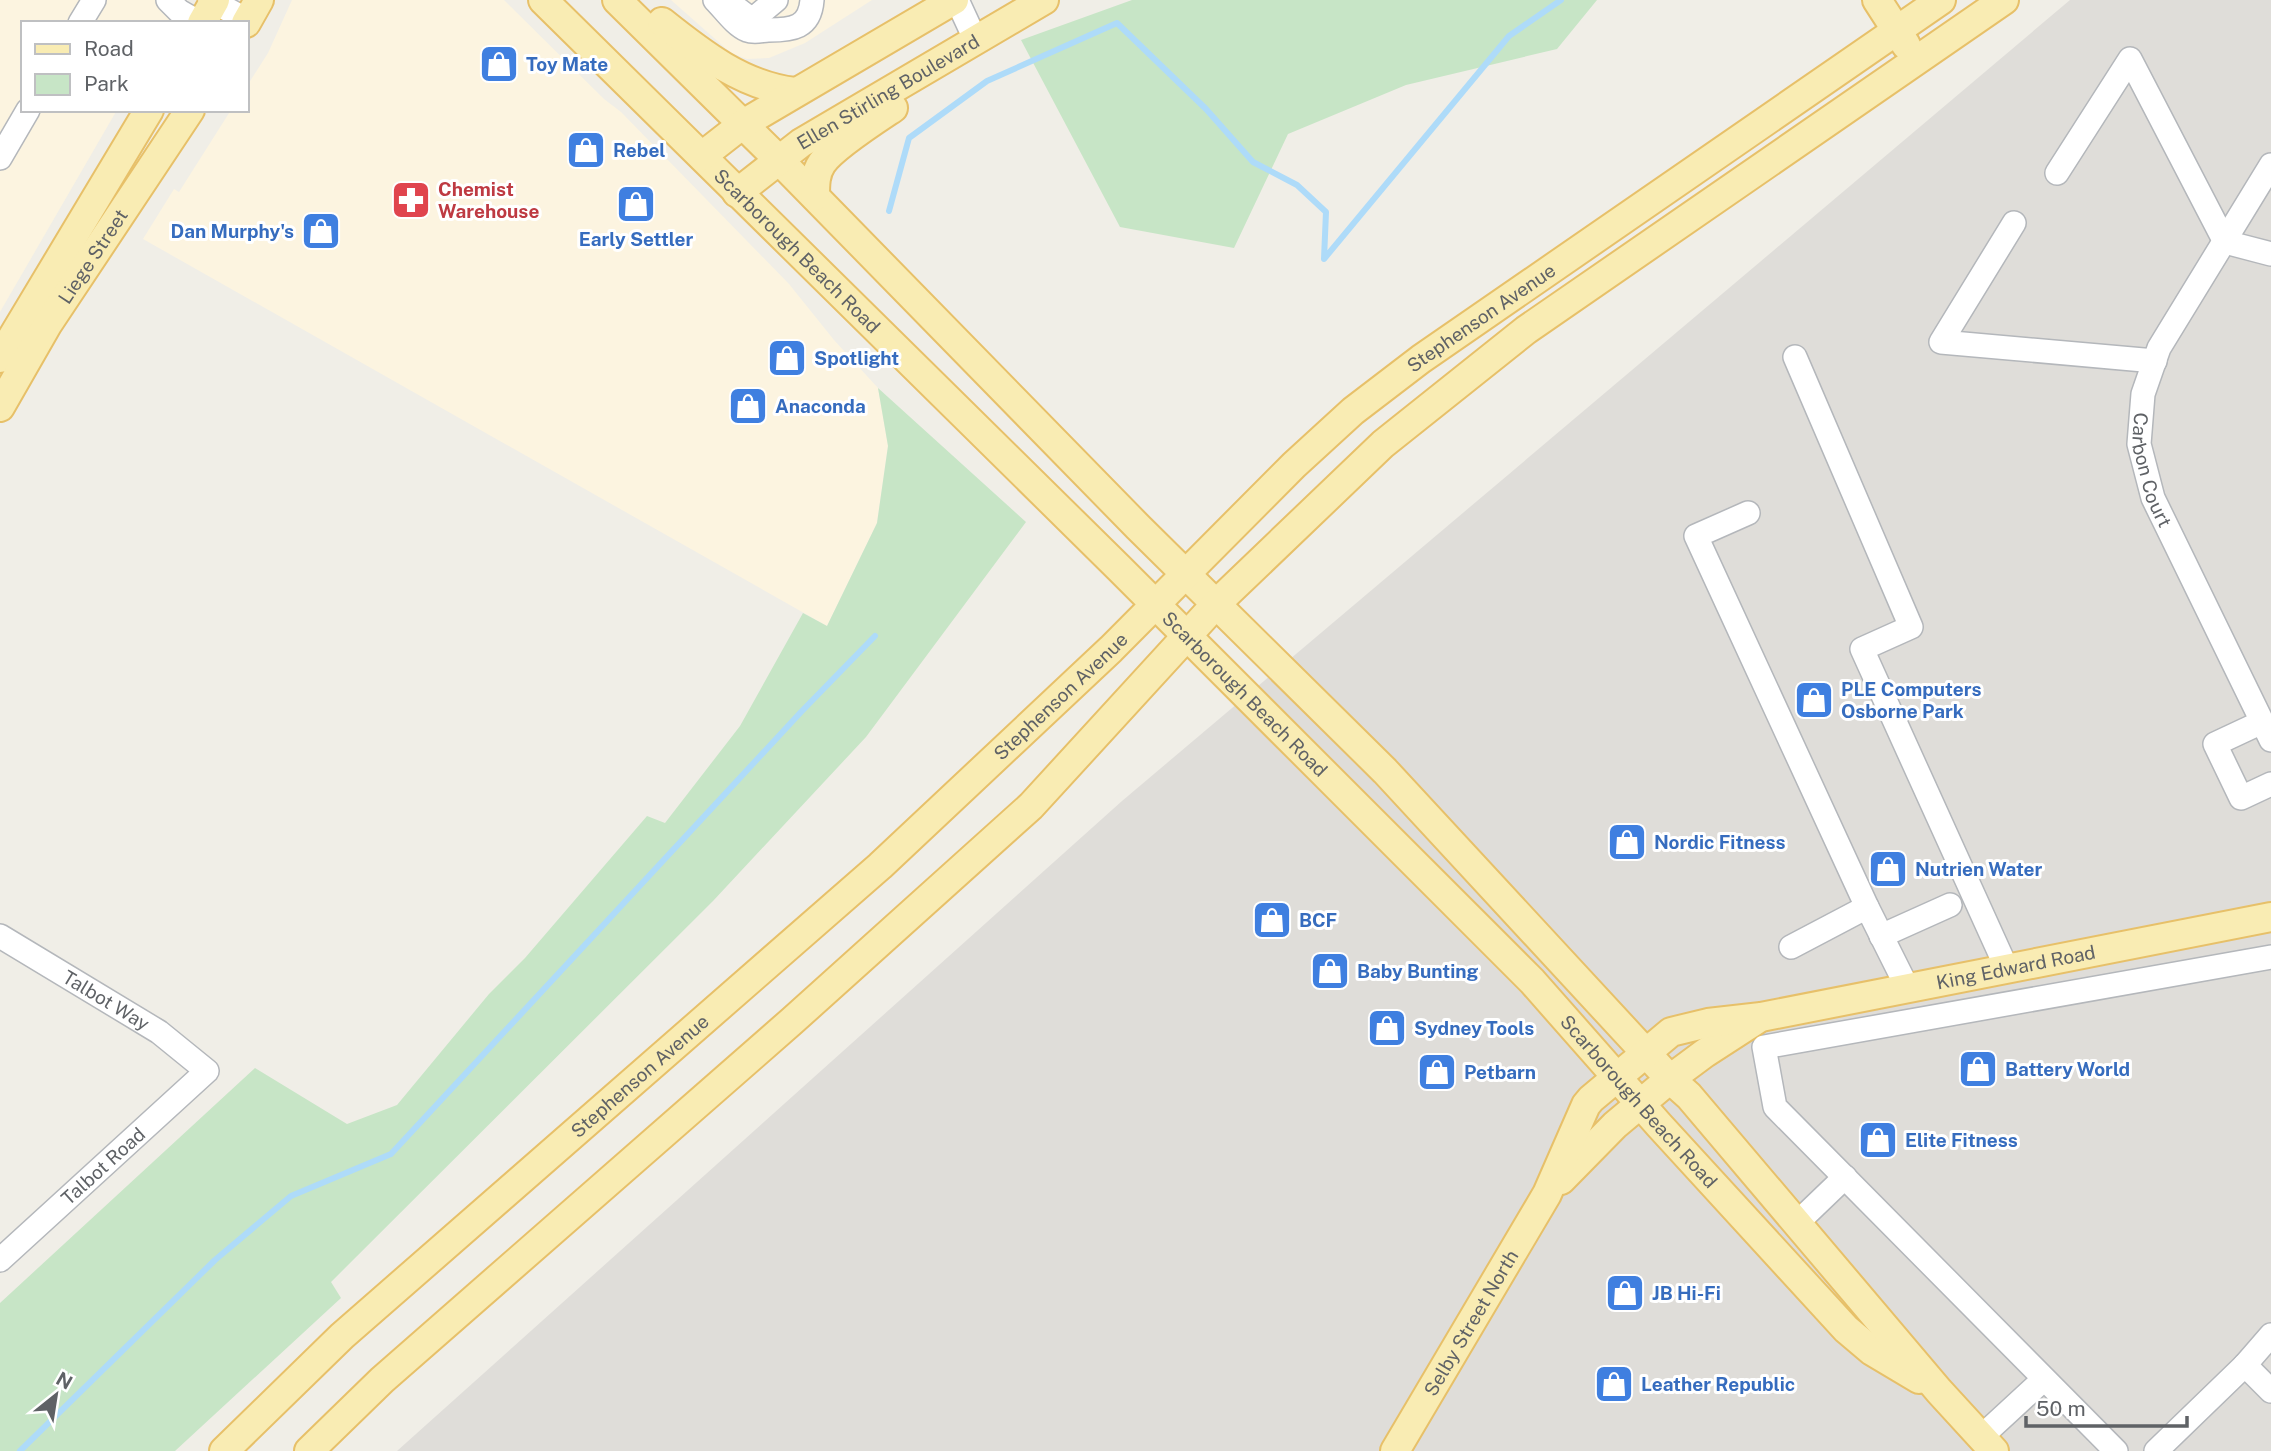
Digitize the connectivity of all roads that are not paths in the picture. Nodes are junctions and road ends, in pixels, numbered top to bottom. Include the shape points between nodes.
1 (94, 0) edge
2 (168, 0) edge
3 (542, 0) edge
4 (617, 0) edge
5 (636, 0) edge
6 (715, 0) edge
7 (729, 0) edge
8 (776, 0) edge
9 (812, 0) edge
10 (956, 0) edge
11 (1044, 0) edge
12 (1877, 0) edge
13 (1941, 0) edge
14 (2004, 0) edge
15 (208, 10) edge
16 (251, 14) edge
17 (1907, 16) edge
18 (81, 21) edge
19 (975, 39) junction
20 (1928, 55) junction
21 (795, 92) junction
22 (27, 112) edge
23 (148, 112) edge
24 (189, 112) edge
25 (743, 124) junction
26 (702, 156) junction
27 (0, 158) edge
28 (779, 160) junction
29 (2271, 165) edge
30 (2057, 173) dead end
31 (737, 193) junction
32 (815, 196) junction
33 (2014, 223) dead end
34 (2225, 242) junction
35 (2271, 254) edge
36 (1795, 357) dead end
37 (0, 358) edge
38 (2155, 361) junction
39 (0, 408) edge
40 (1748, 513) dead end
41 (1186, 573) junction
42 (1217, 603) junction
43 (1155, 605) junction
44 (1185, 636) junction
45 (2267, 731) edge
46 (2271, 783) edge
47 (1950, 905) dead end
48 (1867, 907) junction
49 (2271, 917) edge
50 (0, 936) edge
51 (1881, 936) junction
52 (1791, 947) dead end
53 (2271, 957) edge
54 (2007, 968) junction
55 (1907, 987) junction
56 (1761, 1017) junction
57 (1646, 1052) junction
58 (206, 1071) joint
59 (1617, 1077) junction
60 (1670, 1079) junction
61 (1641, 1105) junction
62 (1845, 1177) junction
63 (1547, 1195) junction
64 (1797, 1223) junction
65 (0, 1260) edge
66 (2271, 1335) edge
67 (2245, 1365) junction
68 (2044, 1378) junction
69 (1939, 1391) junction
70 (2271, 1391) edge
71 (1988, 1444) edge
72 (224, 1451) edge
73 (309, 1451) edge
74 (1395, 1451) edge
75 (2116, 1451) edge
76 (2156, 1451) edge

1 - 18 street
2 - 15 street via 179,11
3 - 26 main road, Scarborough Beach Road
4 - 25 main road, Scarborough Beach Road
5 - 21 main road via 701,54 769,88
6 - 9 street via 741,26 753,31 785,31 798,26 809,14
7 - 8 street via 752,20
10 - 19 street
10 - 21 main road
11 - 19 main road, Ellen Stirling Boulevard
12 - 17 main road
13 - 17 main road, Stephenson Avenue
14 - 20 main road, Stephenson Avenue
15 - 16 street
17 - 20 main road
17 - 41 main road, Stephenson Avenue via 1353,411
19 - 28 main road, Ellen Stirling Boulevard
19 - 32 main road via 936,78 822,163
20 - 42 main road, Stephenson Avenue via 1526,330 1384,443
21 - 25 main road
22 - 27 street
23 - 37 main road, Liege Street
24 - 39 main road, Liege Street via 47,326
25 - 26 main road
25 - 28 main road, Scarborough Beach Road
26 - 31 main road, Scarborough Beach Road
28 - 31 main road, Ellen Stirling Boulevard
28 - 32 main road, Scarborough Beach Road
29 - 34 street, Carbon Court
30 - 34 street via 2130,59
31 - 43 main road, Scarborough Beach Road
32 - 41 main road, Scarborough Beach Road
33 - 38 street via 1941,342
34 - 35 street
34 - 38 street, Carbon Court
36 - 54 street via 1911,627 1862,649
38 - 45 street, Carbon Court via 2143,394 2139,444 2153,498
40 - 48 street via 1696,536
41 - 42 main road, Scarborough Beach Road
41 - 43 main road, Stephenson Avenue
42 - 44 main road, Stephenson Avenue
42 - 57 main road, Scarborough Beach Road via 1385,771
43 - 44 main road, Scarborough Beach Road
43 - 72 main road, Stephenson Avenue via 880,866 342,1336
44 - 59 main road, Scarborough Beach Road via 1532,981
44 - 73 main road, Stephenson Avenue via 1031,806 382,1380
45 - 46 street via 2216,744 2241,798
47 - 51 street
48 - 51 street
48 - 52 street
49 - 54 main road, King Edward Road
50 - 58 street, Talbot Way via 159,1032
51 - 55 street
53 - 62 street via 1764,1047 1775,1107
54 - 55 main road, King Edward Road
55 - 56 main road, King Edward Road
56 - 57 main road, King Edward Road via 1671,1032
56 - 60 main road, King Edward Road
57 - 59 main road, King Edward Road
57 - 60 main road, Scarborough Beach Road
58 - 65 street, Talbot Road
59 - 61 main road, Scarborough Beach Road
59 - 63 main road, Selby Street North via 1586,1105
60 - 61 main road, King Edward Road
60 - 64 main road, Scarborough Beach Road
61 - 63 main road, Selby Street North via 1615,1125
61 - 69 main road, Scarborough Beach Road via 1846,1329 1872,1351
62 - 64 street
62 - 68 street
63 - 74 main road, Selby Street North
64 - 69 main road, Scarborough Beach Road
66 - 67 street
67 - 70 street
67 - 76 street
68 - 71 street
68 - 75 street
69 - 71 main road, Scarborough Beach Road

